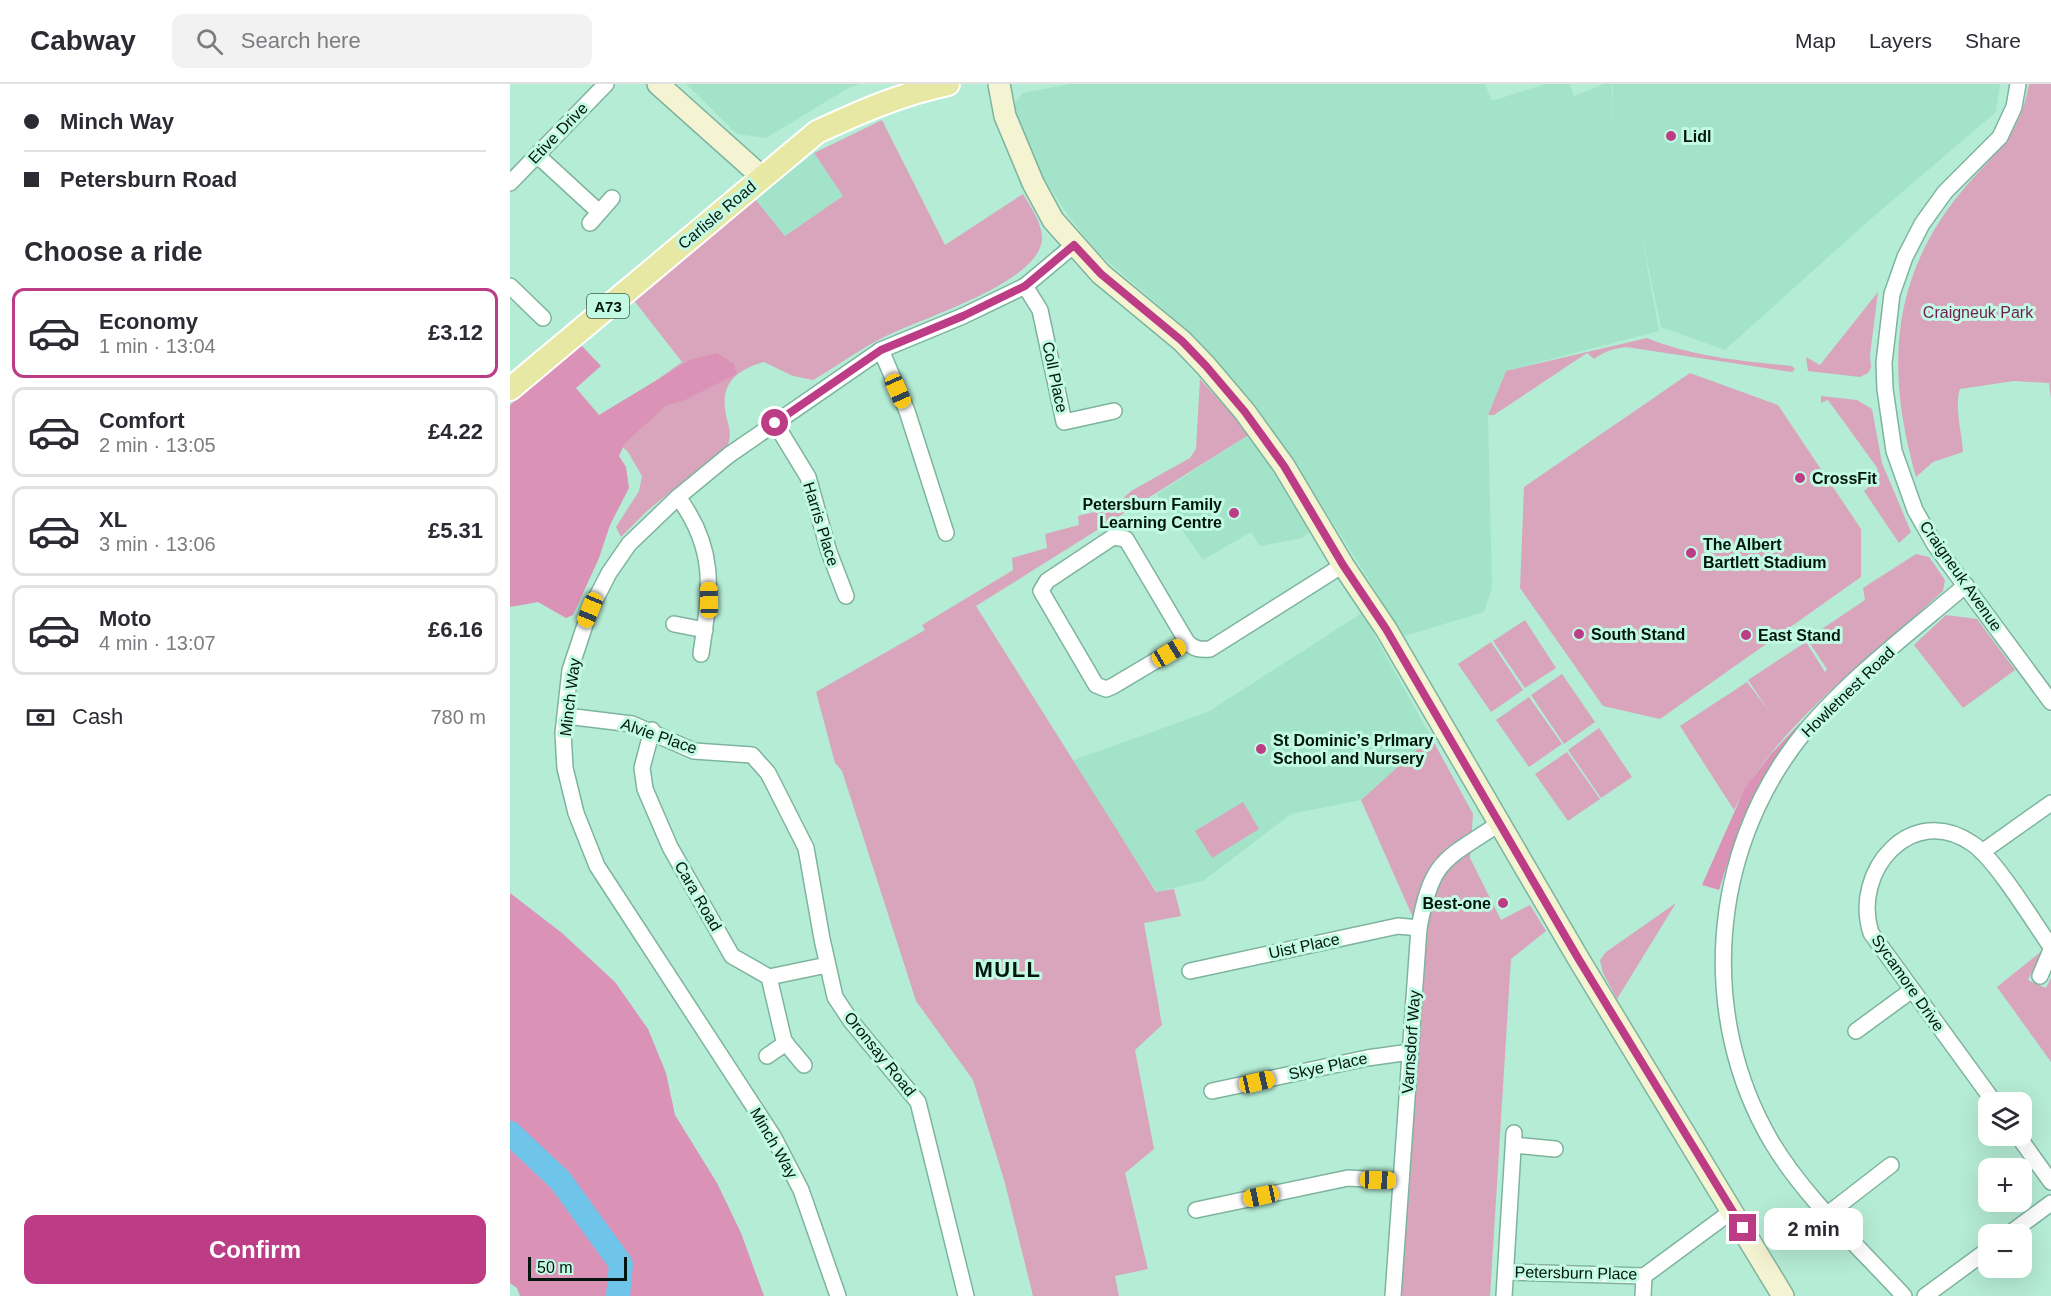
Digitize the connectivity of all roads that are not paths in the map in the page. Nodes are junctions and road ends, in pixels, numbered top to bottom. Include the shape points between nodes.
1 (606, 84) edge
2 (658, 84) edge
3 (948, 84) edge
4 (999, 84) edge
5 (2018, 84) edge
6 (537, 155) junction
7 (762, 177) junction
8 (510, 183) edge
9 (612, 198) dead end
10 (1074, 245) junction
11 (510, 286) edge
12 (1025, 286) junction
13 (543, 318) dead end
14 (881, 350) junction
15 (510, 389) edge
16 (1114, 411) dead end
17 (775, 423) junction
18 (678, 497) junction
19 (946, 533) dead end
20 (1343, 565) junction
21 (1966, 585) junction
22 (846, 596) dead end
23 (674, 624) dead end
24 (705, 630) junction
25 (1187, 642) junction
26 (701, 654) dead end
27 (2051, 702) edge
28 (566, 716) junction
29 (652, 730) junction
30 (752, 755) joint
31 (2051, 803) edge
32 (1500, 823) junction
33 (1982, 852) junction
34 (1419, 928) junction
35 (2051, 948) edge
36 (827, 965) junction
37 (1190, 970) dead end
38 (2040, 976) dead end
39 (769, 977) junction
40 (1912, 990) junction
41 (1856, 1031) dead end
42 (786, 1043) junction
43 (1410, 1052) junction
44 (767, 1056) dead end
45 (804, 1065) dead end
46 (1212, 1091) dead end
47 (1987, 1092) edge
48 (2025, 1146) edge
49 (1555, 1149) dead end
50 (1891, 1165) dead end
51 (1401, 1181) junction
52 (2051, 1182) edge
53 (2051, 1203) edge
54 (1196, 1210) dead end
55 (1732, 1211) junction
56 (1829, 1213) junction
57 (2022, 1224) edge
58 (1978, 1257) edge
59 (1506, 1272) junction
60 (1644, 1276) junction
61 (838, 1296) edge
62 (966, 1296) edge
63 (1393, 1296) edge
64 (1504, 1296) edge
65 (1643, 1296) edge
66 (1784, 1296) edge
67 (1904, 1296) edge
68 (1925, 1296) edge

1 - 6 street, Etive Drive
2 - 7 main road
3 - 7 main road, Carlisle Road / A73 via 870,107 817,132
4 - 10 main road via 1005,116 1033,183 1053,220
5 - 21 street, Craigneuk Avenue via 2014,107 2000,137 1945,192 1922,224 1892,294 1886,332 1885,389 1901,477 1935,545
6 - 8 street, Etive Drive
6 - 9 street via 594,218
7 - 15 main road, Carlisle Road / A73
10 - 12 street, Minch Way
10 - 20 main road via 1101,274 1182,341 1245,412 1284,466
11 - 13 street
12 - 14 street, Minch Way
12 - 16 street, Coll Place via 1040,310 1064,422
14 - 17 street, Minch Way
14 - 19 street via 907,411
17 - 18 street, Minch Way
17 - 22 street, Harris Place via 808,477
18 - 24 street via 702,537 708,568
18 - 28 street, Minch Way via 629,544 590,610 570,670
20 - 25 street via 1210,649 1198,650
20 - 32 main road via 1386,629
21 - 27 street, Craigneuk Avenue
21 - 56 street, Howletnest Road via 1833,702 1799,740 1751,822 1727,901 1722,969 1737,1061 1772,1142 1806,1191
23 - 24 street
24 - 26 street
25 - 25 street via 1122,537 1113,537 1047,581 1041,591 1100,688 1113,686
28 - 29 street, Alvie Place via 611,719
28 - 61 street, Minch Way via 565,768 576,813 597,866 773,1136 801,1190
29 - 30 street, Alvie Place via 694,751
29 - 39 street, Cara Road via 642,768 645,789 670,847 732,956
30 - 36 street, Oronsay Road via 768,772 806,848
31 - 33 street
32 - 34 street, Varnsdorf Way via 1460,848 1438,869 1427,889
32 - 55 main road
33 - 35 street
33 - 40 street, Sycamore Drive via 1960,837 1924,833 1892,847 1875,868 1867,895 1866,919 1871,933
34 - 37 street, Uist Place via 1398,926
34 - 43 street, Varnsdorf Way
35 - 38 street
36 - 39 street
36 - 62 street, Oronsay Road via 836,997 851,1021 918,1102
39 - 42 street
40 - 41 street
40 - 47 street, Sycamore Drive
42 - 44 street
42 - 45 street
43 - 46 street, Skye Place
43 - 51 street, Varnsdorf Way
48 - 52 street
49 - 59 street via 1514,1139
50 - 56 street
51 - 54 street via 1348,1178
51 - 63 street, Varnsdorf Way
53 - 57 street
55 - 60 street, Petersburn Place
55 - 66 main road
56 - 67 street, Howletnest Road
58 - 68 street
59 - 60 street, Petersburn Place
59 - 64 street
60 - 65 street

